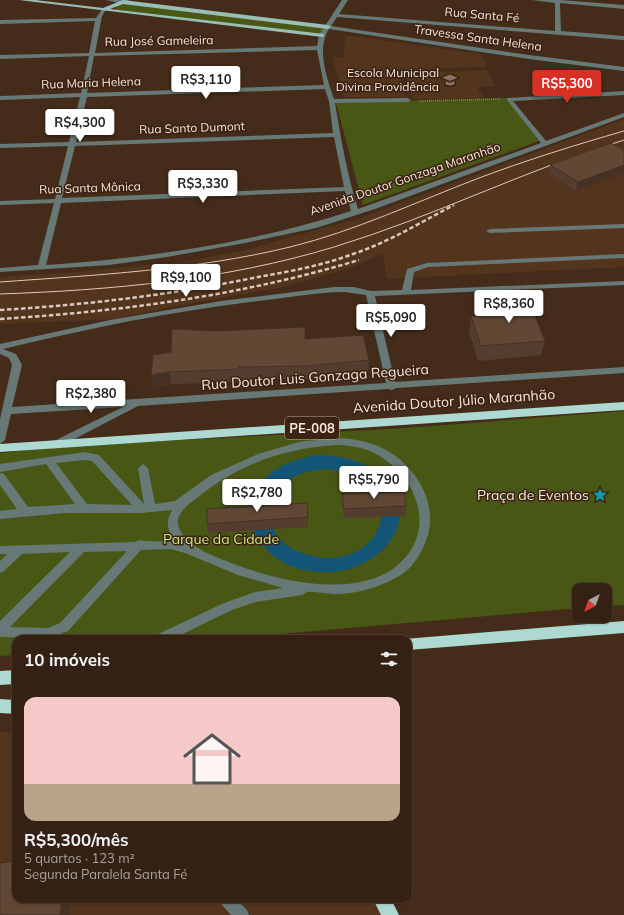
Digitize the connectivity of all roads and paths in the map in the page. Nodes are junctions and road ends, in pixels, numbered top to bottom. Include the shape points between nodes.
1 (22, 0) edge
2 (109, 0) edge
3 (345, 0) edge
4 (535, 0) edge
5 (124, 1) edge
6 (557, 1) edge
7 (624, 7) edge
8 (105, 9) junction
9 (337, 15) junction
10 (99, 19) junction
11 (0, 22) edge
12 (328, 27) junction
13 (558, 33) junction
14 (322, 35) junction
15 (624, 38) edge
16 (319, 48) junction
17 (91, 54) junction
18 (0, 57) edge
19 (624, 69) edge
20 (327, 87) junction
21 (624, 93) edge
22 (84, 95) junction
23 (0, 98) edge
24 (509, 99) junction
25 (408, 100) joint
26 (332, 101) junction
27 (624, 115) edge
28 (337, 135) junction
29 (71, 143) junction
30 (544, 143) junction
31 (0, 146) edge
32 (348, 189) junction
33 (56, 200) junction
34 (0, 203) edge
35 (355, 213) junction
36 (624, 226) edge
37 (490, 232) dead end
38 (624, 256) edge
39 (41, 268) junction
40 (0, 270) edge
41 (624, 283) edge
42 (406, 293) junction
43 (370, 294) junction
44 (0, 347) edge
45 (0, 351) edge
46 (624, 370) edge
47 (392, 387) junction
48 (137, 403) junction
49 (624, 406) edge
50 (4, 414) edge
51 (0, 440) edge
52 (55, 445) junction
53 (0, 448) edge
54 (48, 460) junction
55 (0, 468) edge
56 (143, 468) dead end
57 (0, 477) edge
58 (184, 502) junction
59 (84, 508) junction
60 (145, 508) junction
61 (25, 512) junction
62 (0, 515) edge
63 (140, 544) junction
64 (82, 547) junction
65 (189, 548) junction
66 (0, 550) edge
67 (20, 550) junction
68 (0, 568) edge
69 (313, 588) junction
70 (624, 627) edge
71 (0, 629) edge
72 (0, 632) edge
73 (168, 635) edge
74 (412, 644) edge
75 (12, 677) edge
76 (0, 678) edge
77 (0, 706) edge
78 (12, 707) edge
79 (230, 903) edge
80 (384, 903) edge
81 (242, 915) edge
82 (390, 915) edge

1 - 8 main road
2 - 5 street
3 - 9 street
4 - 6 street
5 - 8 main road
5 - 12 main road
6 - 7 street
6 - 13 street
8 - 10 street
8 - 14 main road
9 - 12 street
9 - 13 street, Rua Santa Fé
10 - 11 street
10 - 17 street
12 - 14 street
12 - 19 street, Travessa Santa Helena
13 - 15 street, Rua Santa Fé
14 - 16 street
16 - 17 street, Rua José Gameleira
16 - 20 street
17 - 18 street, Rua José Gameleira
17 - 22 street
20 - 22 street, Rua Maria Helena
20 - 26 street
21 - 24 street
22 - 23 street, Rua Maria Helena
22 - 29 street
24 - 25 path
24 - 30 street
25 - 26 street
26 - 28 street
27 - 30 street, Avenida Doutor Gonzaga Maranhão
28 - 29 street, Rua Santo Dumont
28 - 32 street
29 - 31 street, Rua Santo Dumont
29 - 33 street
30 - 35 street, Avenida Doutor Gonzaga Maranhão
32 - 33 street, Rua Santa Mônica
32 - 35 street
33 - 34 street, Rua Santa Mônica
33 - 39 street
35 - 39 street, Avenida Doutor Gonzaga Maranhão via 313,226 246,241 167,255 109,263
36 - 37 street
38 - 42 street via 427,265 410,271
39 - 40 street, Avenida Doutor Gonzaga Maranhão
41 - 42 street
42 - 43 street
43 - 44 street via 349,289 246,299 81,328
43 - 47 street
45 - 50 street via 13,356 17,365
46 - 47 street, Rua Doutor Luis Gonzaga Regueira
47 - 48 street, Rua Doutor Luis Gonzaga Regueira
48 - 50 street, Rua Doutor Luis Gonzaga Regueira
48 - 52 street
49 - 52 highway, Avenida Doutor Júlio Maranhão / PE-008
50 - 51 street
52 - 53 highway, Avenida Doutor Júlio Maranhão / PE-008
54 - 55 street
54 - 59 street
54 - 60 street via 85,456 95,458
56 - 60 street
57 - 61 street
58 - 60 street
58 - 65 street via 175,512 171,525
58 - 69 street via 199,489 254,459 312,444 349,442 373,448 403,466 420,489 426,516 424,530 413,556 390,575 371,584
59 - 60 street
59 - 61 street
61 - 62 street
63 - 64 street
63 - 65 street
63 - 72 street via 58,631
64 - 67 street
64 - 71 street
65 - 69 street via 257,576
66 - 67 street
67 - 68 street
69 - 73 street via 248,599
70 - 74 highway
75 - 76 highway
77 - 78 highway
79 - 81 street
80 - 82 highway

